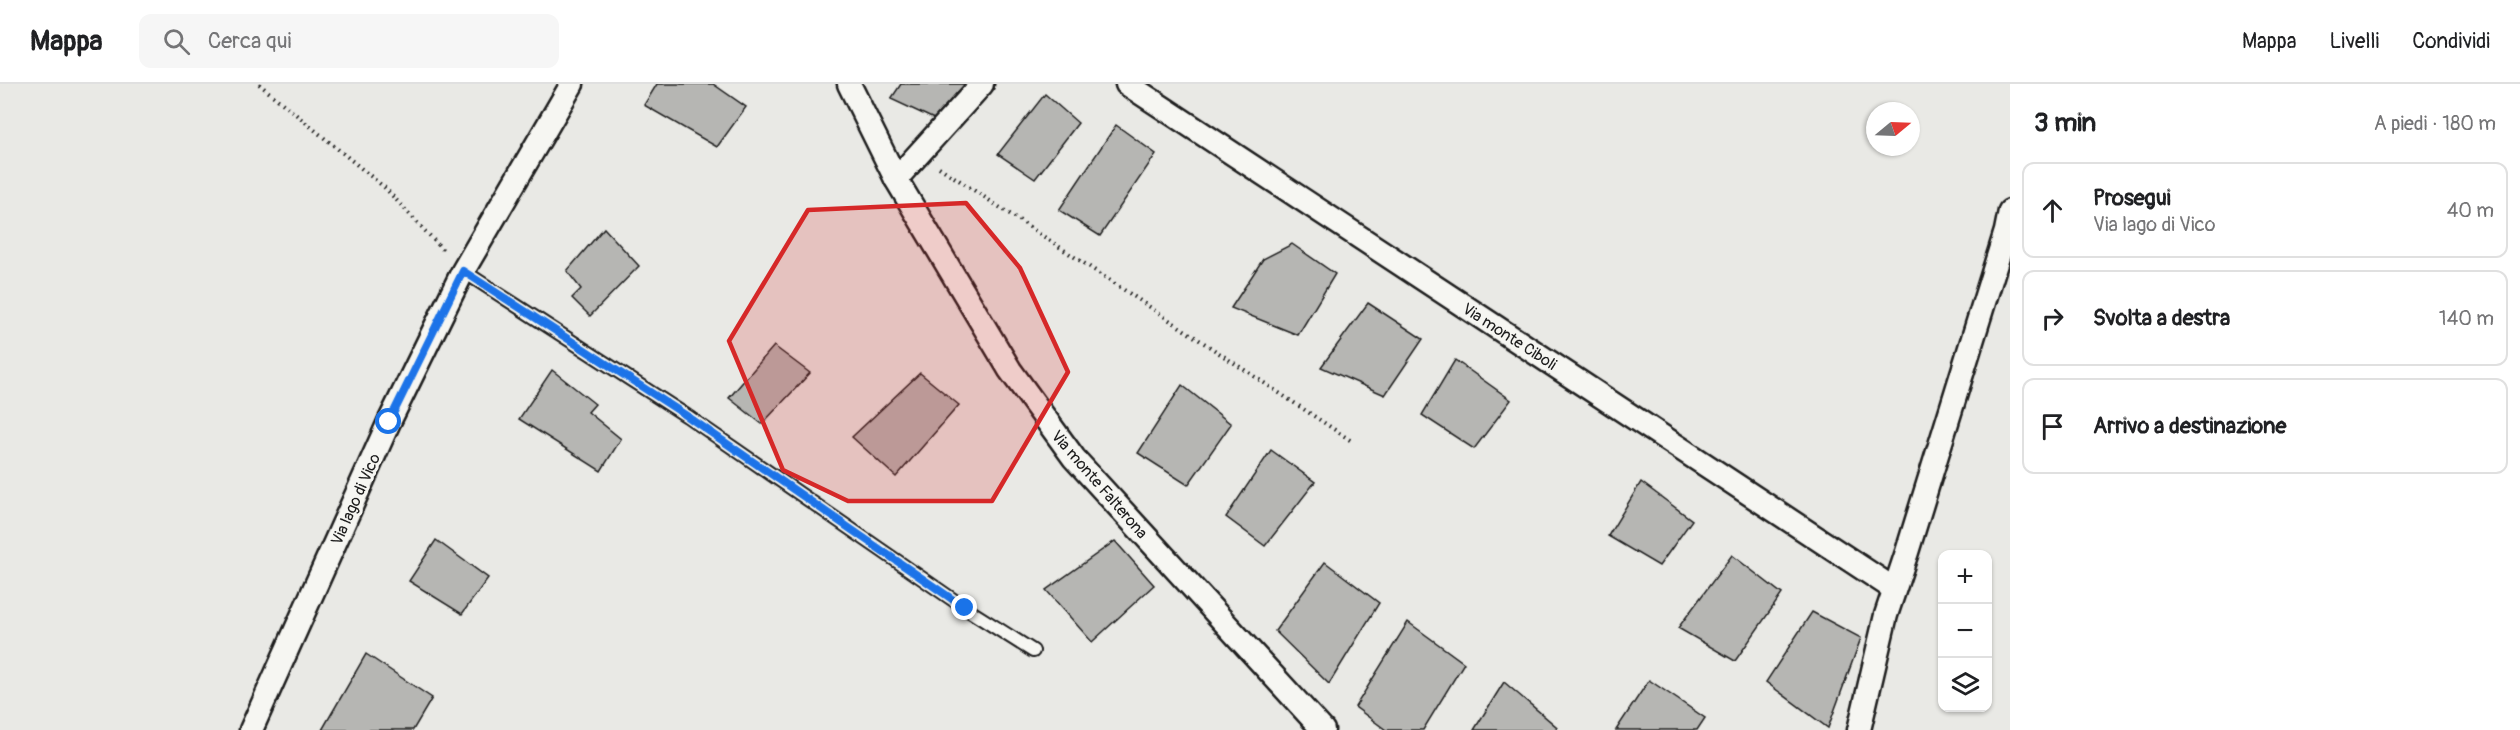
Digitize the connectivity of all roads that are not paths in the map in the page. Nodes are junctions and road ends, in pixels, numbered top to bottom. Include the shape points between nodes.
1 (572, 84) edge
2 (849, 84) edge
3 (982, 84) edge
4 (1127, 84) edge
5 (896, 179) junction
6 (2010, 211) edge
7 (463, 271) junction
8 (1894, 589) junction
9 (1033, 651) dead end
10 (251, 730) edge
11 (1323, 730) edge
12 (1859, 730) edge

1 - 7 street, Via lago di Vico
2 - 5 street, Via monte Falterona
3 - 5 street
4 - 8 street, Via monte Ciboli
5 - 11 street, Via monte Falterona via 1010,370 1074,459
6 - 8 street
7 - 9 lane via 687,416
7 - 10 street, Via lago di Vico via 389,422
8 - 12 street

